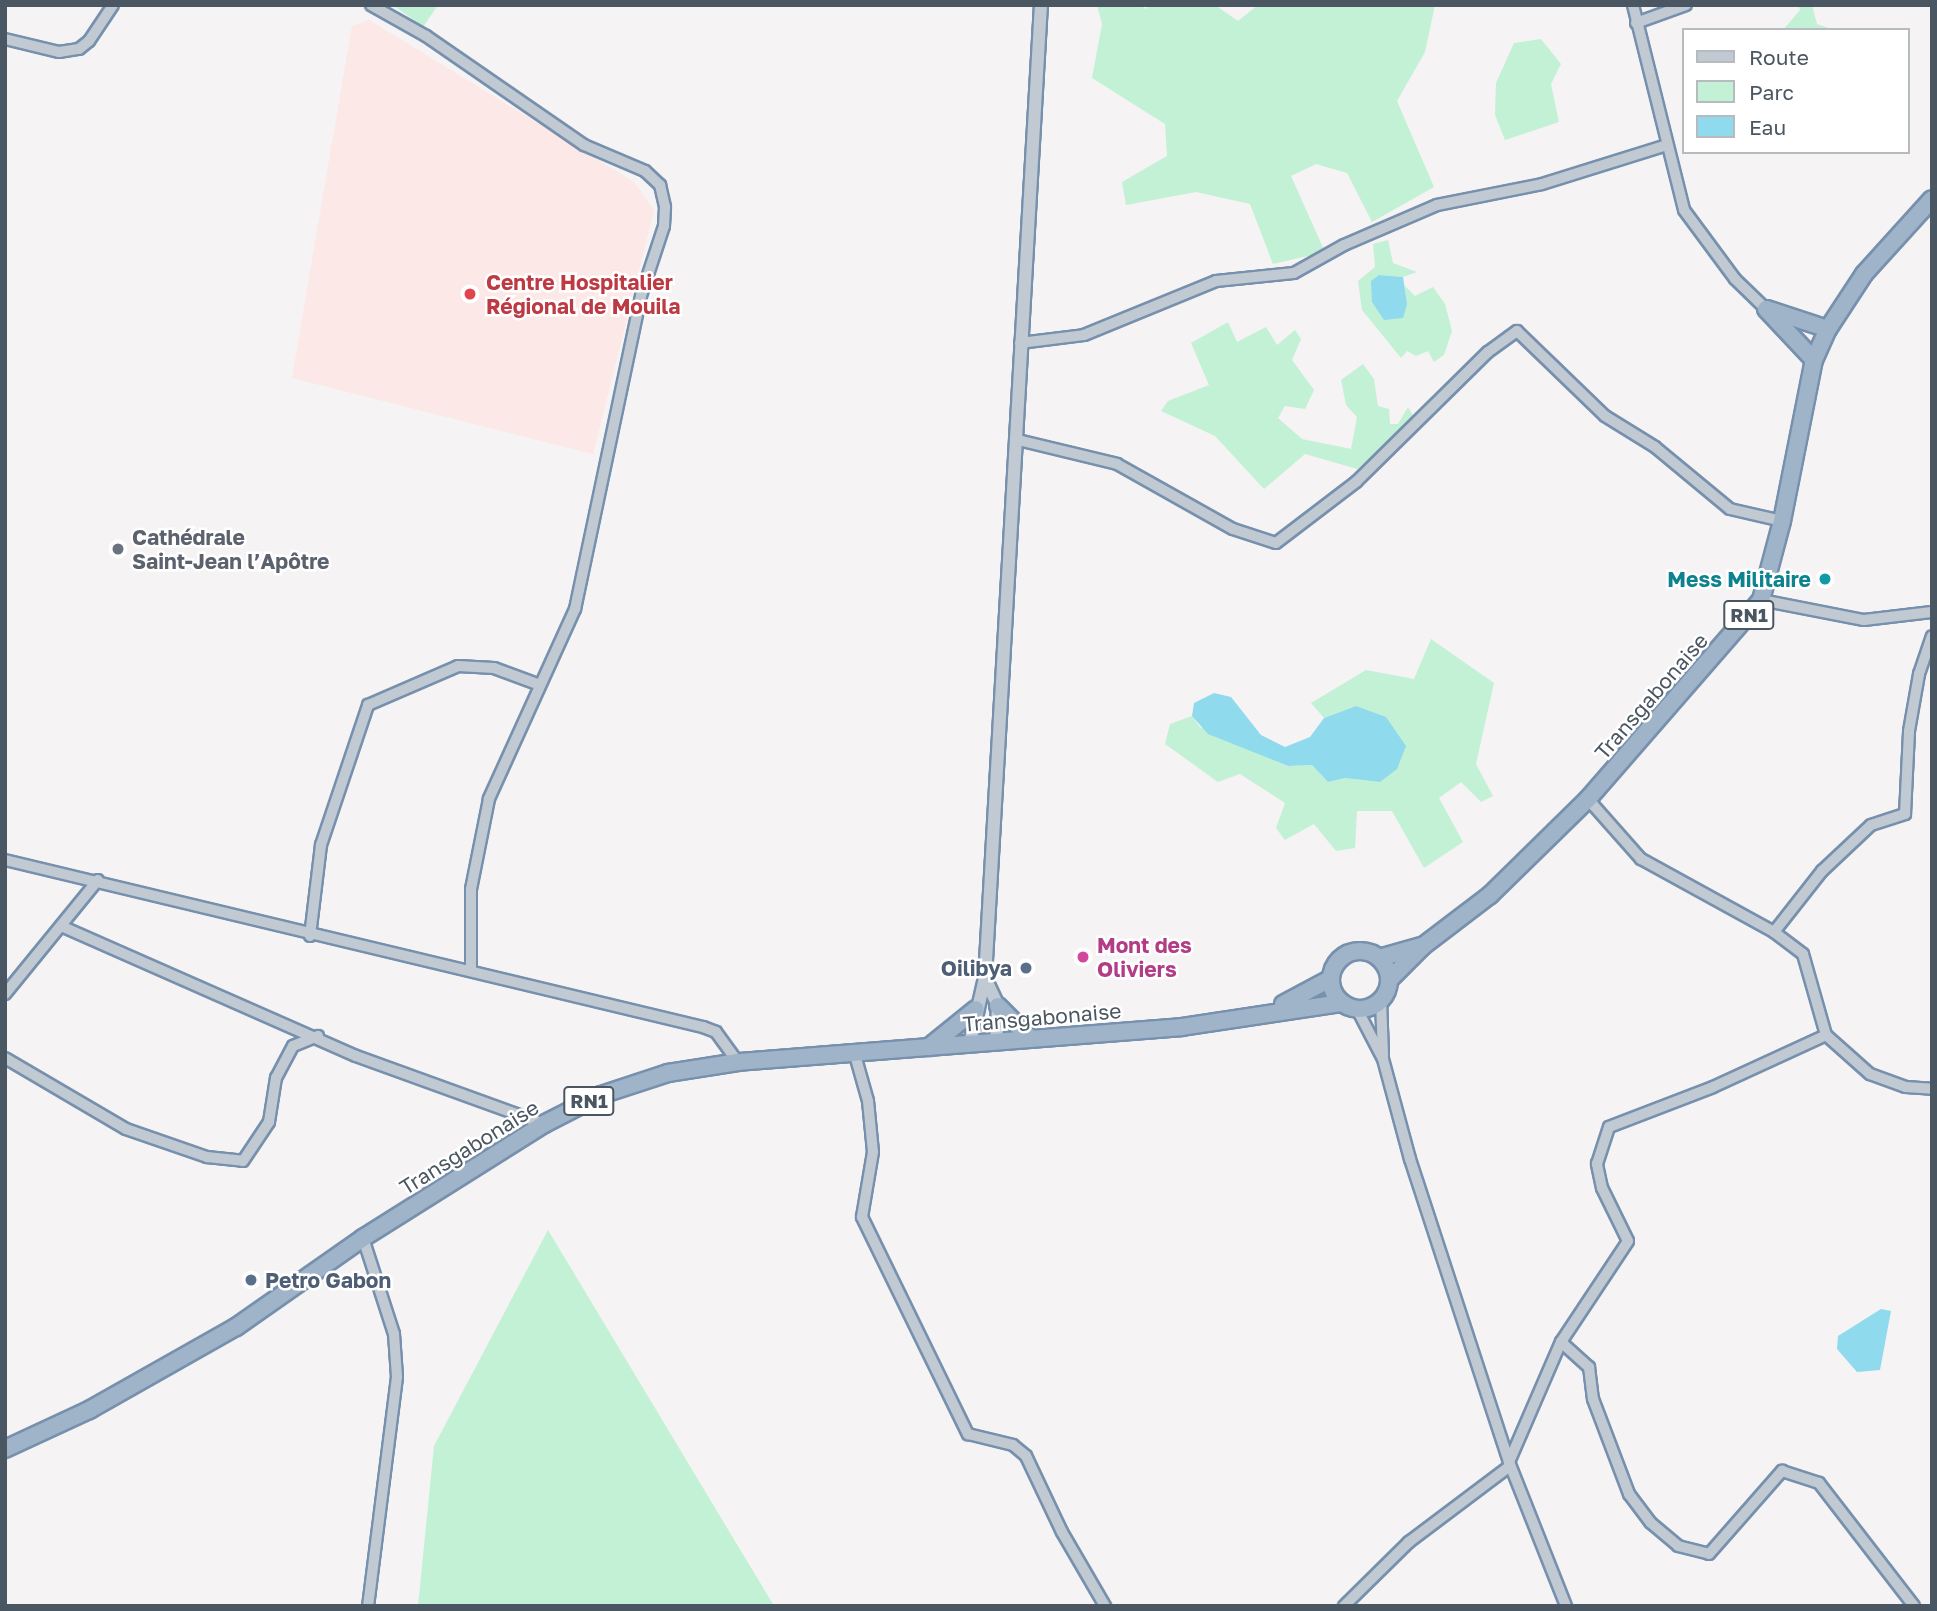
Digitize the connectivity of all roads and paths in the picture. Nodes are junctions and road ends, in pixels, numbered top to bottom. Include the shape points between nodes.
1 (113, 5) edge
2 (371, 5) edge
3 (1041, 5) edge
4 (1633, 5) edge
5 (1686, 5) edge
6 (1636, 23) junction
7 (5, 39) edge
8 (1667, 145) junction
9 (1932, 199) edge
10 (1766, 309) junction
11 (1828, 329) junction
12 (1020, 343) junction
13 (1814, 360) junction
14 (1018, 440) junction
15 (1782, 521) junction
16 (1761, 600) junction
17 (1932, 611) edge
18 (1932, 636) edge
19 (540, 685) junction
20 (1588, 799) junction
21 (5, 860) edge
22 (98, 880) junction
23 (61, 926) junction
24 (1774, 932) junction
25 (310, 936) junction
26 (1423, 946) junction
27 (1379, 958) junction
28 (471, 971) junction
29 (985, 978) junction
30 (1330, 979) junction
31 (1389, 980) junction
32 (5, 994) edge
33 (1381, 1000) junction
34 (1341, 1003) junction
35 (998, 1006) junction
36 (976, 1009) junction
37 (1357, 1009) junction
38 (1261, 1013) junction
39 (1826, 1035) junction
40 (318, 1036) junction
41 (1030, 1038) junction
42 (996, 1041) junction
43 (970, 1043) junction
44 (928, 1048) junction
45 (855, 1055) junction
46 (5, 1058) edge
47 (1383, 1059) junction
48 (738, 1062) junction
49 (1932, 1089) edge
50 (544, 1124) junction
51 (363, 1238) junction
52 (1561, 1342) junction
53 (5, 1449) edge
54 (1510, 1464) junction
55 (368, 1606) edge
56 (1105, 1606) edge
57 (1344, 1606) edge
58 (1566, 1606) edge
59 (1914, 1606) edge

1 - 7 street via 79,49 59,52
2 - 19 street via 426,36 584,145 645,171 660,185 663,196 664,226 641,296 575,609
3 - 12 street
4 - 6 street
5 - 6 street
6 - 8 street
8 - 10 street via 1684,211 1735,279
8 - 12 street via 1542,184 1437,205 1344,245 1294,273 1216,281 1084,334
9 - 11 highway, Transgabonaise / RN1 via 1864,274
10 - 11 highway
10 - 13 highway
11 - 13 highway, Transgabonaise / RN1
12 - 14 street
13 - 15 highway, Transgabonaise / RN1
14 - 15 street via 1117,464 1233,529 1276,542 1356,482 1488,352 1517,331 1605,416 1655,447 1730,509
14 - 29 street
15 - 16 highway, Transgabonaise / RN1
16 - 17 street via 1864,620
16 - 20 highway, Transgabonaise / RN1
18 - 24 street via 1919,674 1909,731 1905,814 1871,825 1822,871
19 - 25 street via 494,668 458,666 368,705 321,845
19 - 28 street via 489,799 471,889
20 - 24 street via 1641,859
20 - 26 highway, Transgabonaise / RN1 via 1490,895
21 - 22 street
22 - 23 street
22 - 25 street
23 - 32 street
23 - 40 street
24 - 39 street via 1802,954
25 - 28 street
26 - 27 highway, Transgabonaise / RN1
26 - 31 highway, Transgabonaise / RN1
27 - 30 highway via 1368,951 1342,956
27 - 31 highway
28 - 48 street via 703,1027 716,1032
29 - 35 street
29 - 36 street
30 - 34 highway
30 - 38 highway, Transgabonaise / RN1
31 - 33 highway
33 - 37 highway
33 - 47 street
34 - 37 highway
34 - 38 highway, Transgabonaise / RN1
35 - 41 highway
35 - 42 street
36 - 43 street
36 - 44 highway
37 - 47 street
38 - 41 highway, Transgabonaise / RN1 via 1182,1027
39 - 49 street via 1870,1074 1906,1087
39 - 52 street via 1609,1128 1597,1164 1602,1188 1628,1241
40 - 46 street via 293,1046 276,1078 269,1122 243,1161 196,1154 126,1129
40 - 50 street via 448,1092
41 - 42 highway, Transgabonaise / RN1
42 - 43 highway, Transgabonaise / RN1
43 - 44 highway, Transgabonaise / RN1
44 - 45 highway, Transgabonaise / RN1
45 - 48 highway, Transgabonaise / RN1
45 - 56 street via 868,1101 873,1152 862,1217 968,1434 1013,1445 1026,1456
47 - 54 street via 1410,1159
48 - 50 highway, Transgabonaise / RN1 via 668,1073 601,1095
50 - 51 highway, Transgabonaise / RN1
51 - 53 highway, Transgabonaise / RN1 via 236,1327 89,1410
51 - 55 street via 394,1334 397,1377
52 - 54 street
52 - 59 street via 1589,1367 1593,1399 1629,1494 1651,1523 1678,1545 1709,1554 1782,1471 1819,1483
54 - 57 street via 1409,1542
54 - 58 street

